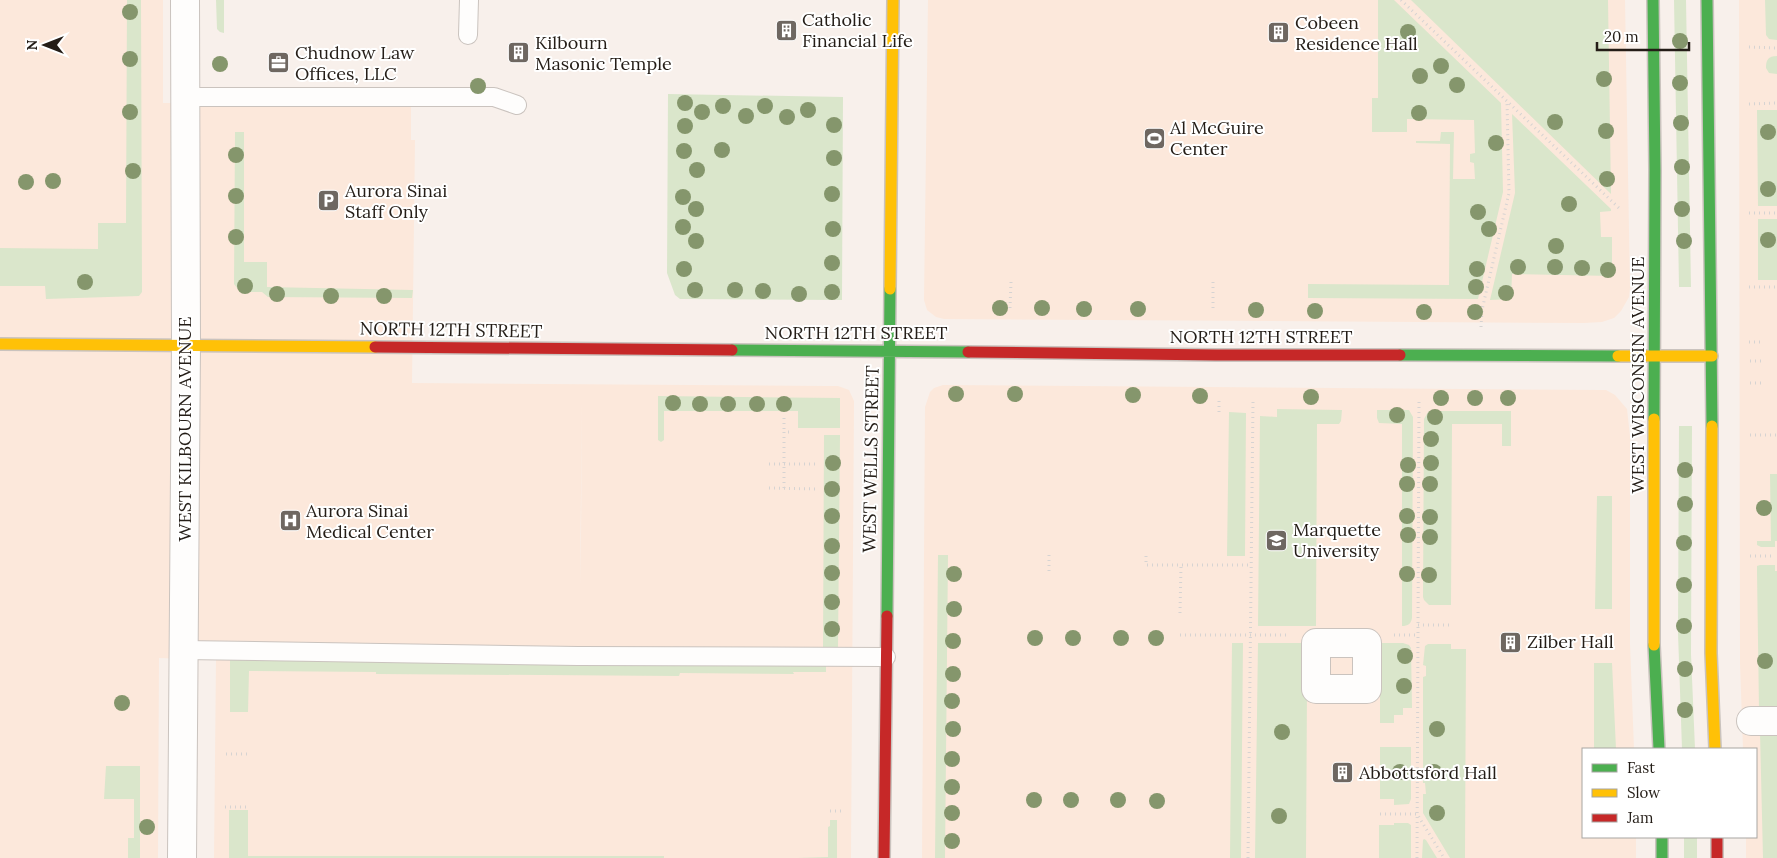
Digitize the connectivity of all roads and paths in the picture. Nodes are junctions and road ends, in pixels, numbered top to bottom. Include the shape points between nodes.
1 (185, 0) edge
2 (469, 0) edge
3 (893, 0) edge
4 (1401, 0) edge
5 (1653, 0) edge
6 (1709, 0) edge
7 (468, 35) dead end
8 (1749, 48) dead end
9 (1777, 48) edge
10 (185, 96) junction
11 (1507, 101) junction
12 (1777, 103) edge
13 (1749, 104) dead end
14 (517, 105) dead end
15 (1620, 209) dead end
16 (1749, 213) dead end
17 (1777, 213) edge
18 (1213, 279) dead end
19 (1010, 282) dead end
20 (1777, 286) edge
21 (1749, 287) dead end
22 (1010, 308) dead end
23 (1213, 308) dead end
24 (1749, 342) dead end
25 (1762, 342) dead end
26 (0, 344) edge
27 (186, 344) junction
28 (890, 350) junction
29 (1478, 355) junction
30 (1712, 356) junction
31 (1655, 357) junction
32 (1750, 360) dead end
33 (1762, 361) dead end
34 (1750, 383) dead end
35 (1762, 383) dead end
36 (1219, 401) dead end
37 (1253, 401) dead end
38 (1419, 401) dead end
39 (1219, 412) dead end
40 (784, 418) dead end
41 (784, 432) junction
42 (792, 432) dead end
43 (1750, 435) dead end
44 (1777, 435) edge
45 (768, 464) dead end
46 (784, 464) junction
47 (817, 464) dead end
48 (768, 488) dead end
49 (784, 488) junction
50 (817, 489) dead end
51 (1049, 555) dead end
52 (1146, 556) dead end
53 (1750, 556) dead end
54 (1775, 556) dead end
55 (1180, 565) junction
56 (1251, 565) junction
57 (1049, 574) dead end
58 (1180, 612) dead end
59 (1418, 624) junction
60 (1451, 624) dead end
61 (1180, 635) dead end
62 (1250, 635) junction
63 (184, 650) junction
64 (886, 657) junction
65 (1659, 748) edge
66 (1715, 748) edge
67 (226, 754) dead end
68 (248, 754) dead end
69 (225, 806) dead end
70 (248, 807) dead end
71 (830, 811) dead end
72 (843, 811) dead end
73 (1380, 814) dead end
74 (1417, 814) junction
75 (1662, 838) edge
76 (1717, 838) edge
77 (182, 858) edge
78 (884, 858) edge
79 (1248, 858) edge
80 (1417, 858) edge
81 (1444, 858) edge
82 (1662, 858) edge
83 (1717, 858) edge

1 - 10 street, WEST KILBOURN AVENUE
2 - 7 lane
3 - 28 street, WEST WELLS STREET
4 - 11 path
5 - 31 street, WEST WISCONSIN AVENUE
6 - 30 street
8 - 9 path
10 - 14 lane via 494,97
10 - 27 street, WEST KILBOURN AVENUE
11 - 15 path
11 - 29 path via 1509,193 1482,310
12 - 13 path
16 - 17 path
18 - 23 path
19 - 22 path
20 - 21 path
24 - 25 path
26 - 27 street, NORTH 12TH STREET
27 - 28 street, NORTH 12TH STREET
27 - 63 street, WEST KILBOURN AVENUE
28 - 29 street, NORTH 12TH STREET
28 - 64 street, WEST WELLS STREET
29 - 31 street, NORTH 12TH STREET
30 - 31 street, NORTH 12TH STREET
30 - 66 street via 1711,653
31 - 65 street, WEST WISCONSIN AVENUE via 1654,655
32 - 33 path
34 - 35 path
36 - 39 path
37 - 56 path
38 - 59 path
40 - 41 path
41 - 42 path
41 - 46 path
43 - 44 path
45 - 46 path
46 - 47 path
46 - 49 path
48 - 49 path
49 - 50 path
51 - 57 path
52 - 55 path via 1146,565
53 - 54 path
55 - 56 path
55 - 58 path
56 - 62 path
59 - 60 path
59 - 74 path
61 - 62 path
62 - 79 path
63 - 64 lane
63 - 77 street, WEST KILBOURN AVENUE
64 - 78 street, WEST WELLS STREET
67 - 68 path
69 - 70 path
71 - 72 path
73 - 74 path
74 - 80 path
74 - 81 path
75 - 82 street
76 - 83 street

